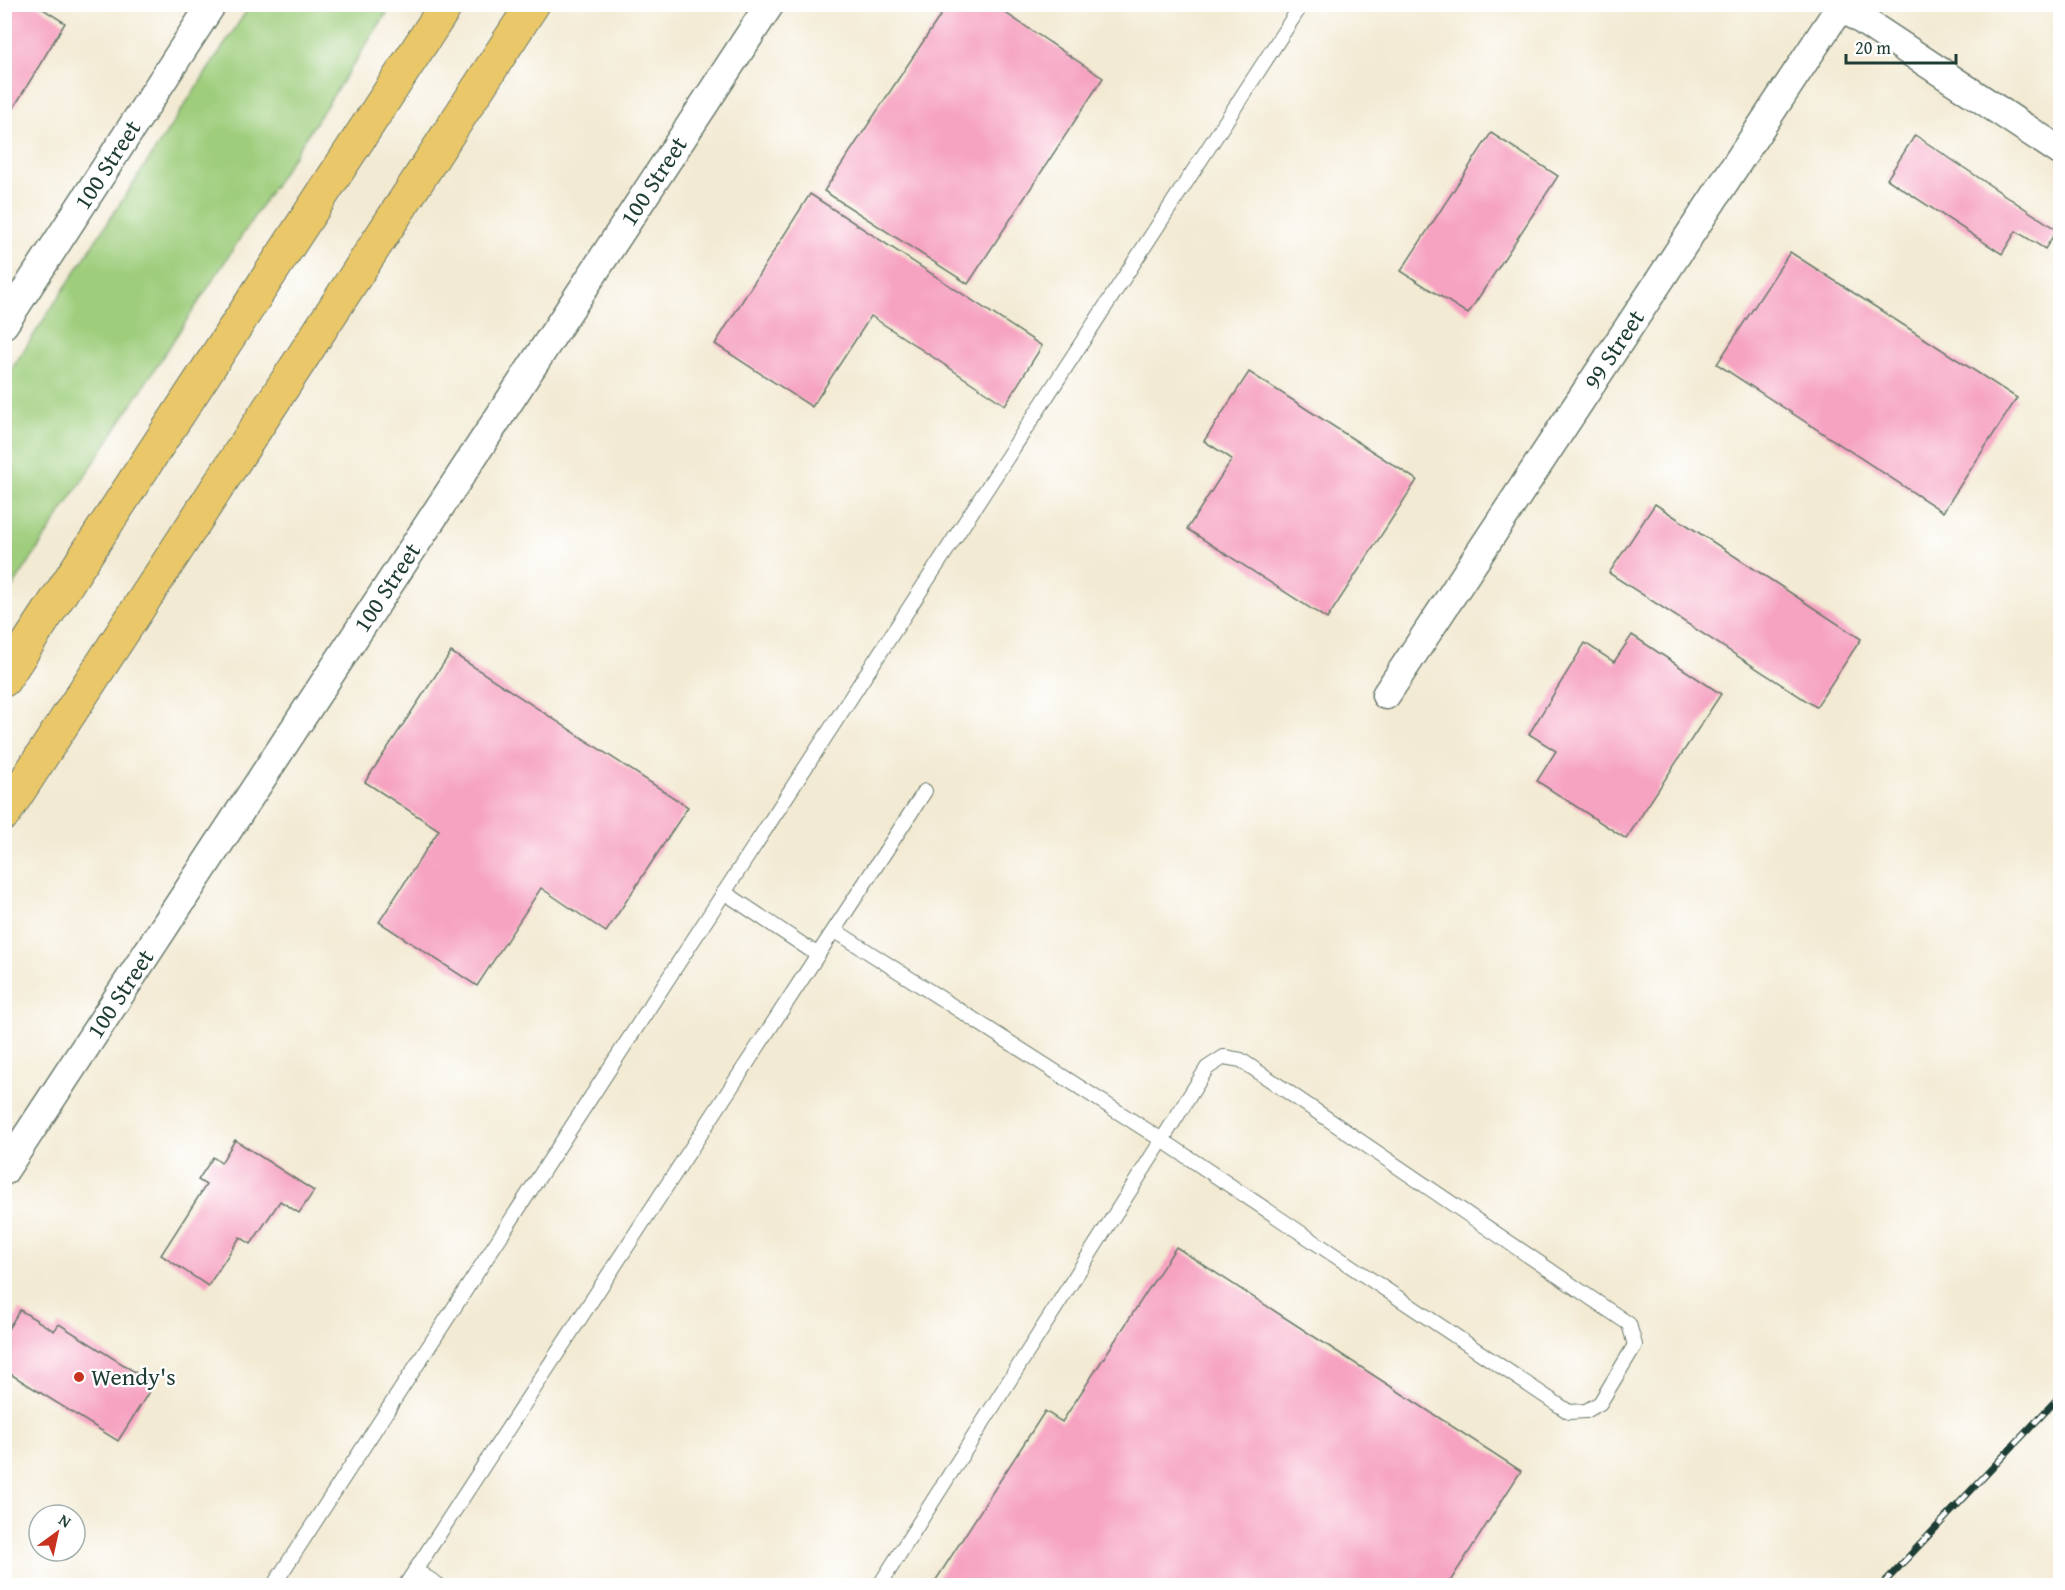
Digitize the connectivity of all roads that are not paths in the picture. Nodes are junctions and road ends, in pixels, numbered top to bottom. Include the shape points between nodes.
1 (212, 4) edge
2 (447, 4) edge
3 (533, 4) edge
4 (770, 4) edge
5 (1302, 4) edge
6 (1840, 5) edge
7 (2061, 151) edge
8 (4, 324) edge
9 (4, 680) edge
10 (1386, 695) dead end
11 (925, 791) dead end
12 (4, 814) edge
13 (724, 892) junction
14 (834, 930) junction
15 (818, 955) junction
16 (1162, 1140) junction
17 (4, 1171) edge
18 (415, 1570) junction
19 (273, 1586) edge
20 (405, 1586) edge
21 (440, 1586) edge
22 (879, 1586) edge

1 - 8 street, 100 Street
2 - 9 main road
3 - 12 main road
4 - 17 street, 100 Street
5 - 13 lane
6 - 7 street
6 - 10 street, 99 Street
11 - 14 lane
13 - 15 lane
13 - 19 lane
14 - 15 lane
14 - 16 lane
15 - 18 lane
16 - 16 lane via 1569,1412 1586,1411 1600,1403 1635,1345 1629,1324 1616,1312 1241,1060 1224,1058 1207,1068
16 - 22 lane
18 - 20 lane
18 - 21 lane

